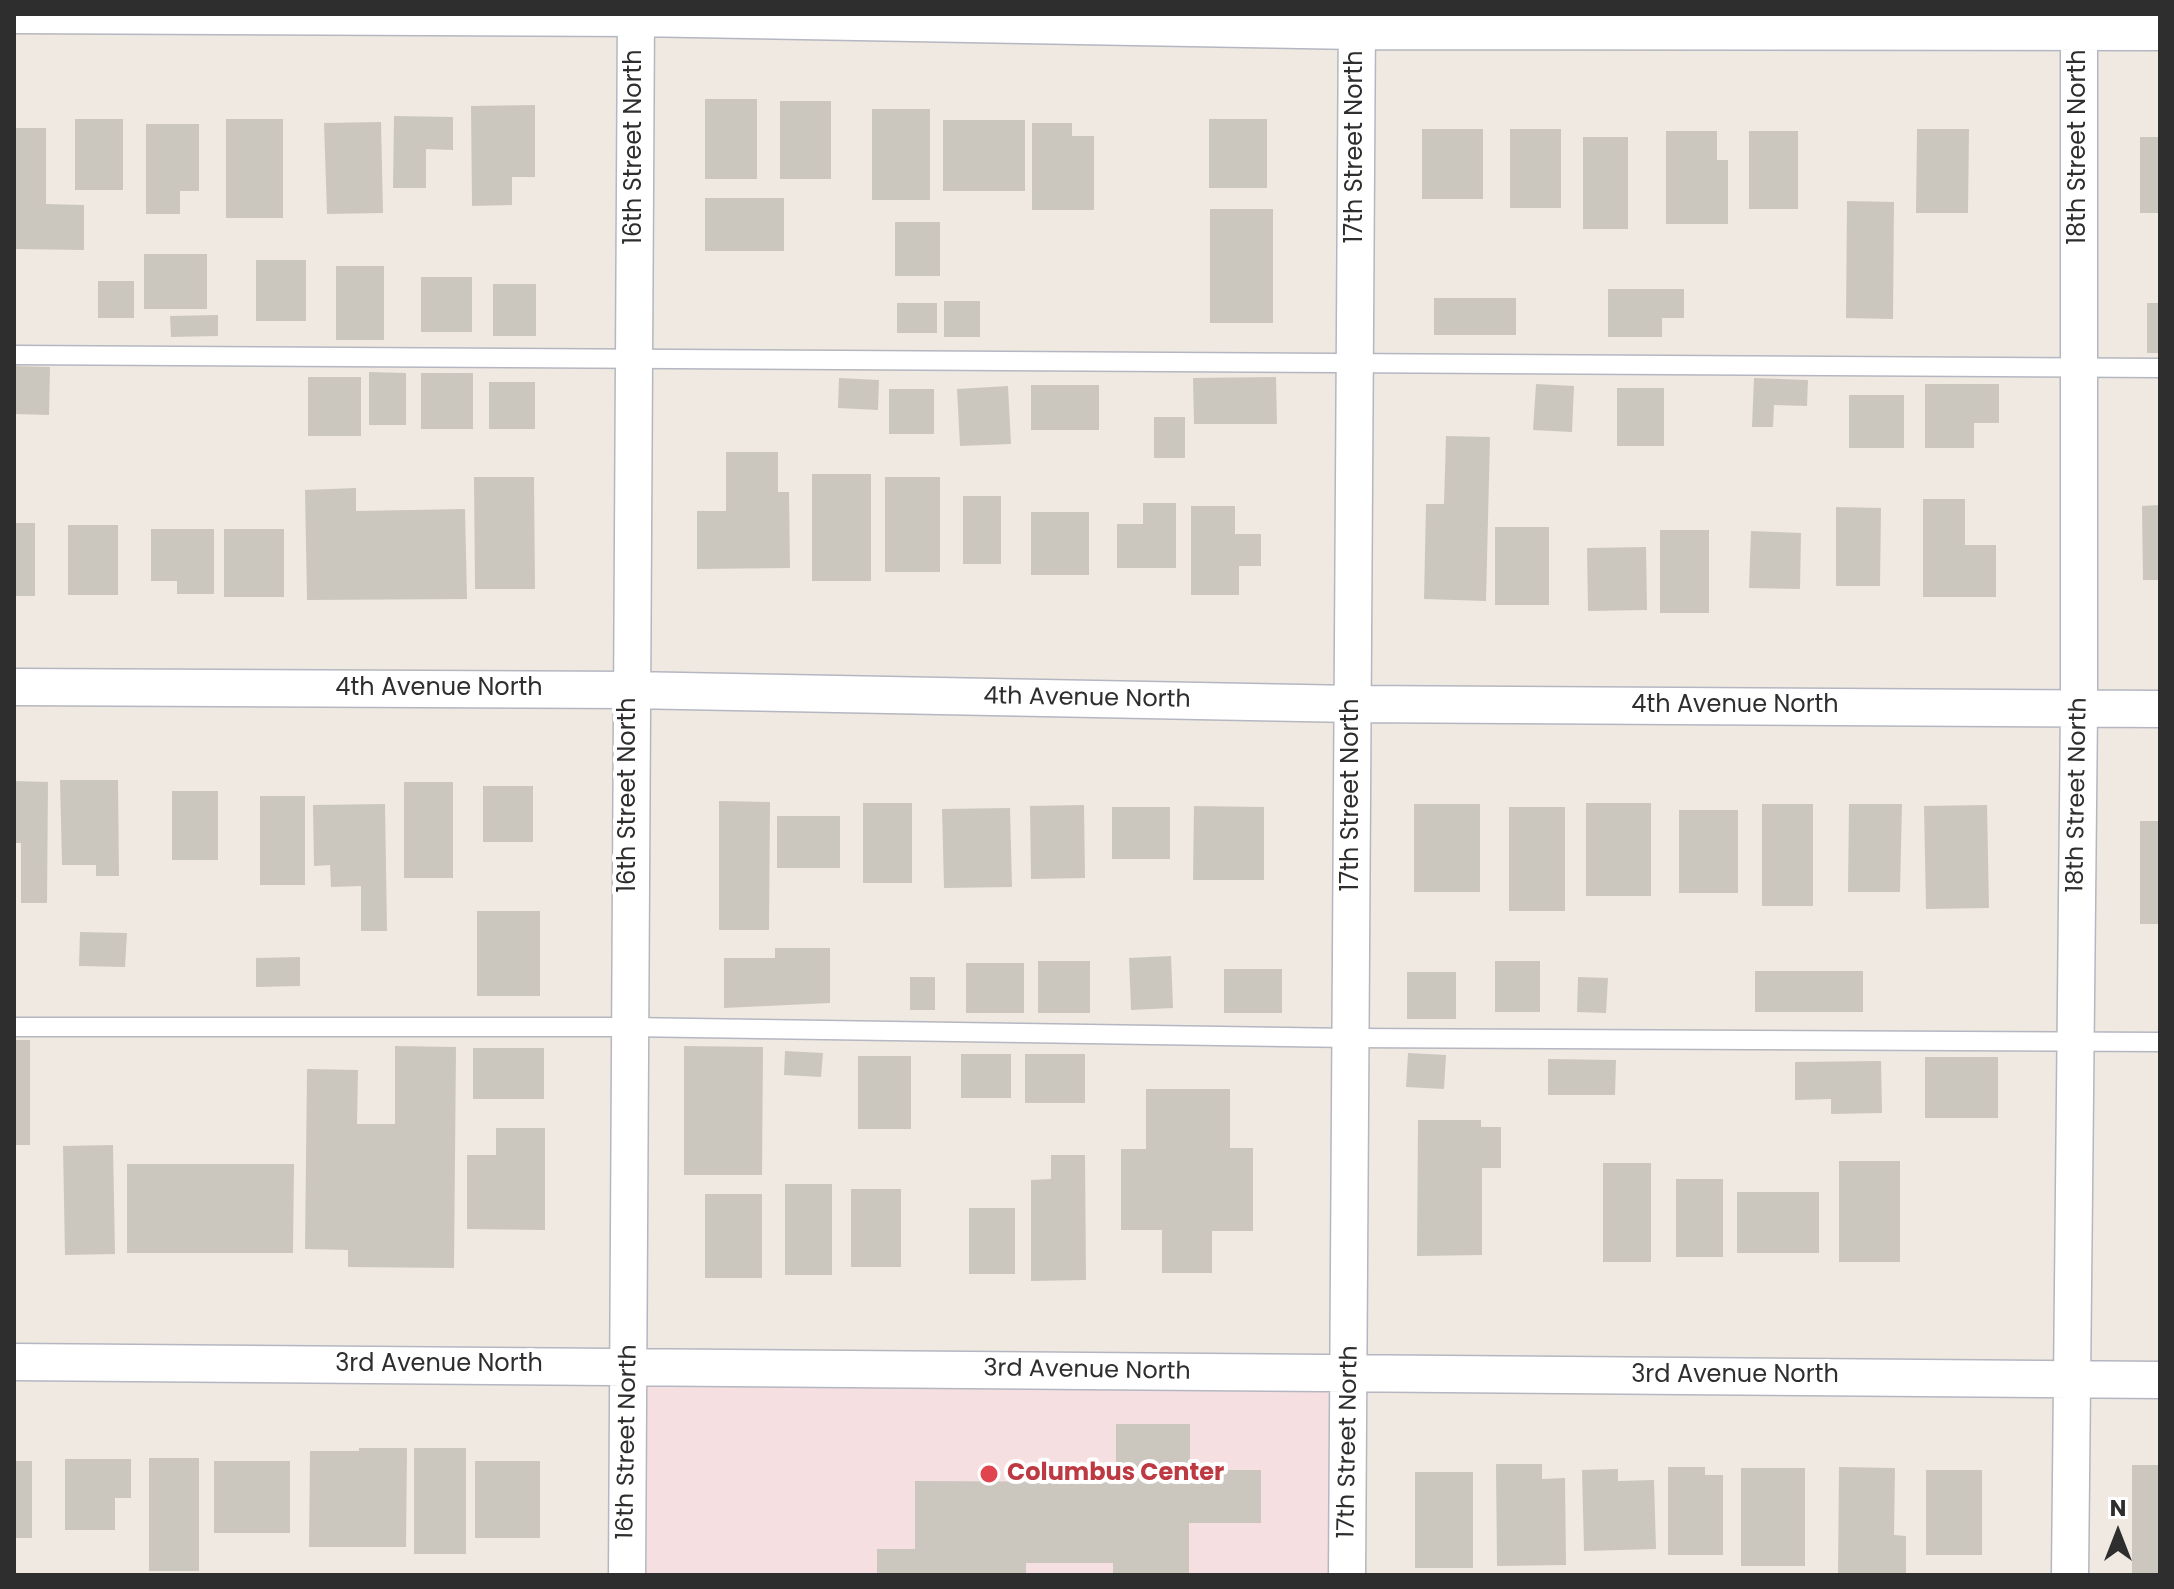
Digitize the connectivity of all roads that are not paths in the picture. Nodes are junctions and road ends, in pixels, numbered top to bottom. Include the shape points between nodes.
1 (14, 15) edge
2 (636, 16) edge
3 (1356, 22) edge
4 (2078, 22) edge
5 (2160, 32) edge
6 (14, 355) edge
7 (633, 361) junction
8 (1354, 366) junction
9 (2079, 367) junction
10 (2160, 368) edge
11 (14, 687) edge
12 (630, 690) junction
13 (1353, 704) junction
14 (2079, 709) junction
15 (2160, 709) edge
16 (14, 1027) edge
17 (628, 1027) junction
18 (1350, 1038) junction
19 (2075, 1042) junction
20 (2160, 1042) edge
21 (14, 1362) edge
22 (630, 1366) junction
23 (1350, 1373) junction
24 (2071, 1379) junction
25 (2160, 1380) edge
26 (627, 1575) edge
27 (1347, 1575) edge
28 (2070, 1575) edge

1 - 2 street
2 - 3 street
2 - 7 street, 16th Street North
3 - 4 street
3 - 8 street, 17th Street North
4 - 5 street
4 - 9 street, 18th Street North
6 - 7 lane
7 - 8 lane
7 - 12 street, 16th Street North
8 - 9 lane
8 - 13 street, 17th Street North
9 - 10 lane
9 - 14 street, 18th Street North
11 - 12 street, 4th Avenue North
12 - 13 street, 4th Avenue North
12 - 17 street, 16th Street North
13 - 14 street, 4th Avenue North
13 - 18 street, 17th Street North
14 - 15 street, 4th Avenue North
14 - 19 street, 18th Street North
16 - 17 lane
17 - 18 lane
17 - 22 street, 16th Street North
18 - 19 lane
18 - 23 street, 17th Street North
19 - 20 lane
19 - 24 street, 18th Street North
21 - 22 street, 3rd Avenue North
22 - 23 street, 3rd Avenue North
22 - 26 street, 16th Street North
23 - 24 street, 3rd Avenue North
23 - 27 street, 17th Street North
24 - 25 street, 3rd Avenue North
24 - 28 street, 18th Street North

